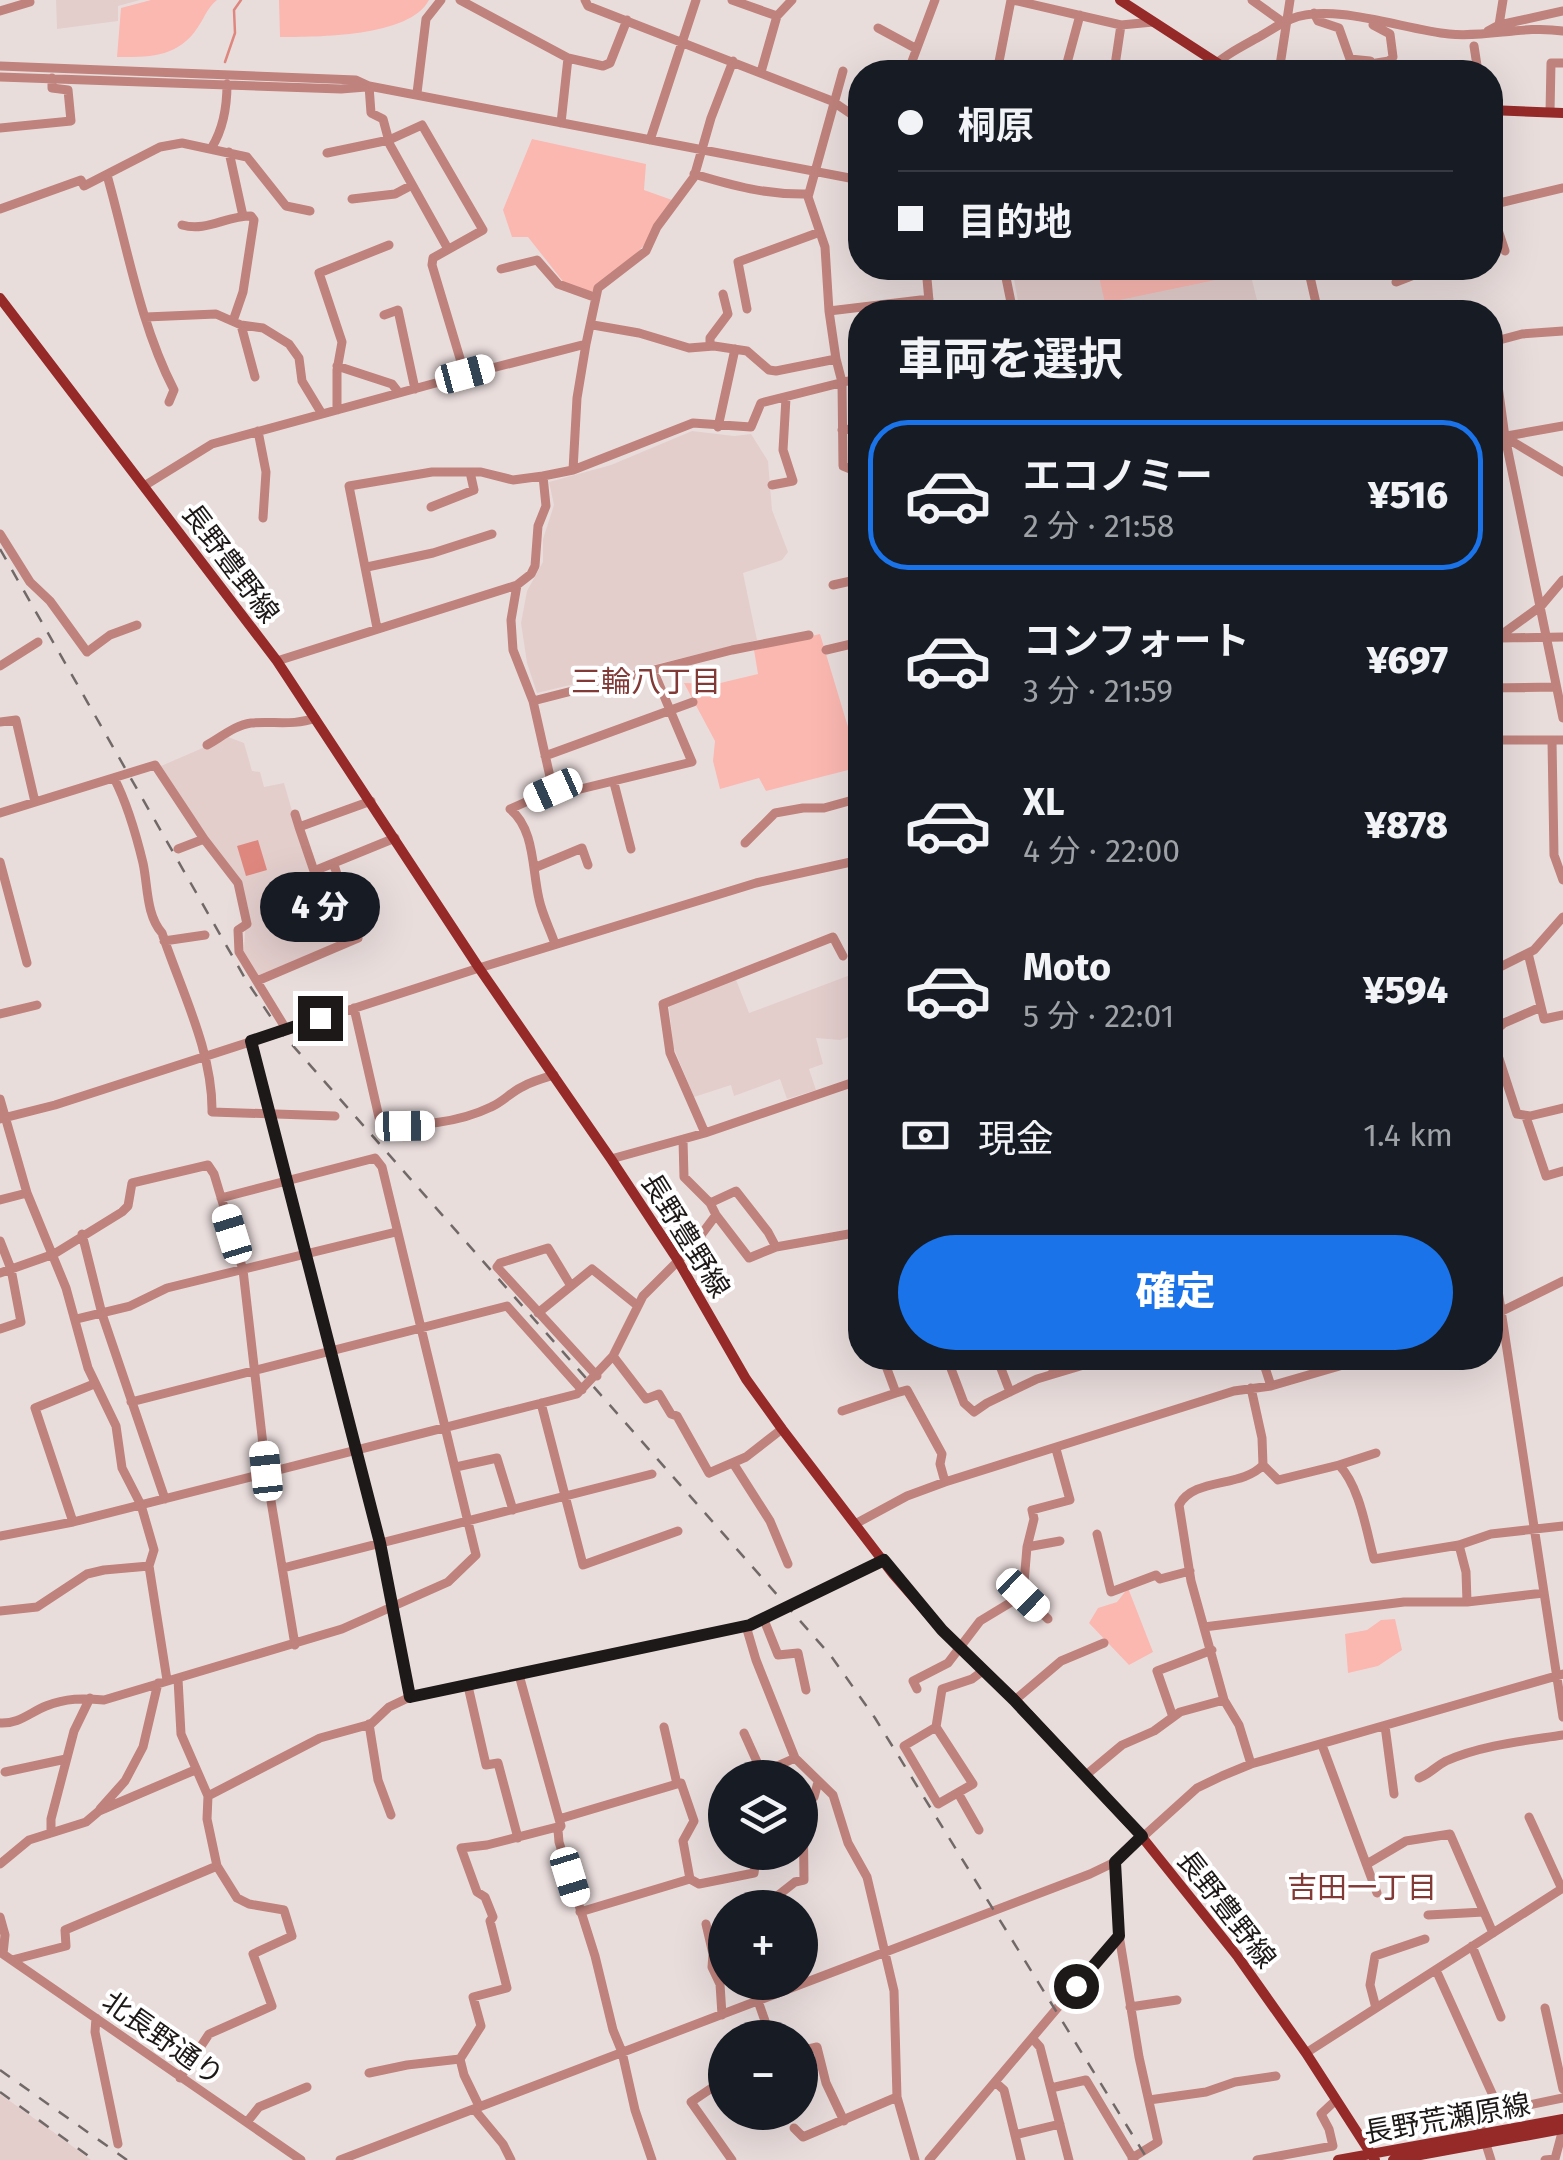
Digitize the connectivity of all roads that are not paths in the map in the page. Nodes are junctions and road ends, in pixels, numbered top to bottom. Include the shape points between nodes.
1 (441, 0) edge
2 (460, 0) edge
3 (585, 0) edge
4 (696, 0) edge
5 (732, 0) edge
6 (792, 0) edge
7 (935, 0) edge
8 (1012, 0) edge
9 (1120, 0) edge
10 (1252, 0) edge
11 (1290, 0) edge
12 (1503, 0) edge
13 (30, 2) edge
14 (0, 11) edge
15 (1563, 12) edge
16 (1314, 13) junction
17 (1080, 15) junction
18 (777, 16) junction
19 (627, 20) junction
20 (1374, 20) junction
21 (1287, 21) junction
22 (1152, 22) junction
23 (1120, 25) junction
24 (1499, 25) junction
25 (878, 28) dead end
26 (1563, 31) edge
27 (1485, 32) junction
28 (682, 40) junction
29 (1474, 46) dead end
30 (915, 48) junction
31 (568, 58) junction
32 (912, 60) edge
33 (1000, 60) edge
34 (1068, 60) edge
35 (1116, 60) edge
36 (1210, 60) edge
37 (1236, 60) edge
38 (1281, 60) edge
39 (1354, 60) edge
40 (1390, 60) edge
41 (1476, 60) edge
42 (733, 61) junction
43 (1563, 64) edge
44 (0, 66) edge
45 (843, 71) dead end
46 (760, 72) junction
47 (0, 77) edge
48 (52, 78) junction
49 (227, 84) junction
50 (369, 86) junction
51 (418, 94) junction
52 (834, 102) junction
53 (1503, 110) edge
54 (848, 112) edge
55 (1550, 112) junction
56 (1563, 113) edge
57 (562, 123) junction
58 (0, 128) edge
59 (389, 140) junction
60 (650, 140) junction
61 (212, 147) junction
62 (702, 150) junction
63 (230, 152) junction
64 (328, 153) dead end
65 (816, 172) junction
66 (694, 174) junction
67 (107, 175) junction
68 (848, 178) edge
69 (412, 185) junction
70 (1563, 188) edge
71 (808, 194) junction
72 (352, 200) dead end
73 (1503, 203) edge
74 (0, 209) edge
75 (310, 211) dead end
76 (243, 216) junction
77 (182, 225) dead end
78 (820, 232) junction
79 (389, 245) dead end
80 (1503, 245) edge
81 (448, 249) junction
82 (1505, 251) dead end
83 (500, 269) dead end
84 (927, 280) edge
85 (1401, 280) edge
86 (1396, 282) dead end
87 (722, 294) dead end
88 (594, 297) junction
89 (0, 298) edge
90 (929, 299) joint
91 (921, 300) edge
92 (747, 308) dead end
93 (848, 309) edge
94 (828, 311) junction
95 (384, 315) dead end
96 (146, 318) junction
97 (237, 323) junction
98 (592, 325) junction
99 (1563, 332) edge
100 (1503, 339) edge
101 (586, 344) junction
102 (710, 346) junction
103 (735, 349) junction
104 (836, 360) junction
105 (338, 366) junction
106 (465, 374) junction
107 (255, 377) dead end
108 (848, 381) edge
109 (842, 382) junction
110 (415, 389) junction
111 (399, 393) junction
112 (786, 398) junction
113 (168, 402) dead end
114 (337, 410) junction
115 (322, 414) junction
116 (1563, 426) edge
117 (718, 427) junction
118 (848, 429) edge
119 (1503, 429) edge
120 (842, 430) junction
121 (258, 431) junction
122 (1505, 437) junction
123 (848, 468) edge
124 (574, 470) junction
125 (470, 472) junction
126 (1563, 472) edge
127 (542, 476) junction
128 (144, 486) junction
129 (772, 486) dead end
130 (432, 507) dead end
131 (263, 518) dead end
132 (0, 534) edge
133 (492, 534) dead end
134 (367, 567) junction
135 (1563, 580) edge
136 (848, 582) edge
137 (517, 584) junction
138 (833, 585) dead end
139 (1541, 606) junction
140 (137, 625) dead end
141 (377, 628) junction
142 (1503, 633) edge
143 (809, 635) dead end
144 (1563, 638) edge
145 (1548, 639) junction
146 (1503, 640) edge
147 (38, 642) dead end
148 (848, 645) edge
149 (826, 650) dead end
150 (277, 661) junction
151 (0, 666) edge
152 (653, 670) junction
153 (1556, 687) junction
154 (1503, 688) edge
155 (533, 701) junction
156 (692, 702) dead end
157 (670, 711) junction
158 (316, 718) junction
159 (1563, 718) edge
160 (0, 722) edge
161 (1503, 740) edge
162 (1558, 740) edge
163 (207, 746) dead end
164 (546, 756) junction
165 (114, 778) junction
166 (614, 782) junction
167 (553, 790) junction
168 (371, 801) junction
169 (848, 801) edge
170 (35, 802) junction
171 (0, 813) edge
172 (295, 814) dead end
173 (299, 826) junction
174 (396, 838) junction
175 (204, 839) junction
176 (745, 843) dead end
177 (178, 849) dead end
178 (631, 849) dead end
179 (0, 862) edge
180 (848, 862) edge
181 (334, 865) junction
182 (588, 865) dead end
183 (534, 868) junction
184 (1563, 880) edge
185 (1563, 917) edge
186 (205, 935) dead end
187 (164, 942) junction
188 (555, 944) junction
189 (1528, 954) junction
190 (842, 956) dead end
191 (27, 963) dead end
192 (1503, 966) edge
193 (479, 968) junction
194 (257, 981) junction
195 (36, 1004) dead end
196 (1541, 1006) junction
197 (354, 1008) junction
198 (0, 1014) edge
199 (1563, 1014) edge
200 (1503, 1024) edge
201 (286, 1029) junction
202 (251, 1041) junction
203 (207, 1055) junction
204 (1503, 1074) edge
205 (554, 1075) junction
206 (848, 1087) edge
207 (0, 1099) edge
208 (1563, 1108) edge
209 (271, 1113) junction
210 (335, 1116) dead end
211 (1526, 1117) junction
212 (3, 1118) edge
213 (705, 1133) junction
214 (683, 1140) junction
215 (612, 1160) junction
216 (1563, 1170) edge
217 (288, 1182) junction
218 (27, 1193) junction
219 (221, 1198) junction
220 (0, 1200) edge
221 (710, 1203) junction
222 (716, 1215) junction
223 (396, 1232) junction
224 (82, 1234) junction
225 (848, 1234) edge
226 (0, 1241) edge
227 (776, 1247) junction
228 (54, 1254) junction
229 (306, 1254) junction
230 (677, 1260) junction
231 (12, 1269) junction
232 (243, 1270) junction
233 (0, 1273) edge
234 (1563, 1281) edge
235 (571, 1286) junction
236 (638, 1306) junction
237 (1503, 1312) edge
238 (538, 1313) junction
239 (102, 1314) junction
240 (76, 1319) junction
241 (1503, 1320) edge
242 (0, 1329) edge
243 (420, 1329) junction
244 (331, 1352) junction
245 (613, 1356) junction
246 (887, 1370) edge
247 (952, 1370) edge
248 (1002, 1370) edge
249 (1053, 1370) edge
250 (1068, 1370) edge
251 (1266, 1370) edge
252 (1318, 1370) edge
253 (255, 1371) junction
254 (1054, 1374) junction
255 (597, 1376) junction
256 (94, 1384) junction
257 (1271, 1386) junction
258 (1251, 1388) junction
259 (582, 1390) junction
260 (1010, 1392) junction
261 (896, 1394) junction
262 (131, 1402) junction
263 (541, 1404) junction
264 (842, 1411) dead end
265 (445, 1428) junction
266 (782, 1429) junction
267 (1056, 1449) junction
268 (356, 1450) junction
269 (1376, 1453) dead end
270 (733, 1463) junction
271 (1340, 1465) junction
272 (1263, 1466) junction
273 (456, 1468) junction
274 (266, 1471) junction
275 (652, 1474) dead end
276 (945, 1482) junction
277 (566, 1497) junction
278 (164, 1499) junction
279 (141, 1506) junction
280 (513, 1510) junction
281 (470, 1521) junction
282 (74, 1522) junction
283 (856, 1523) junction
284 (1563, 1526) edge
285 (1534, 1530) junction
286 (678, 1531) dead end
287 (1096, 1534) dead end
288 (0, 1536) edge
289 (1060, 1540) dead end
290 (380, 1543) junction
291 (1459, 1545) junction
292 (1027, 1547) junction
293 (884, 1560) junction
294 (788, 1564) dead end
295 (149, 1566) junction
296 (283, 1568) junction
297 (1190, 1571) junction
298 (1544, 1593) junction
299 (1023, 1595) junction
300 (1466, 1602) junction
301 (394, 1604) junction
302 (0, 1611) edge
303 (1048, 1619) dead end
304 (764, 1620) junction
305 (746, 1626) junction
306 (1204, 1627) junction
307 (1104, 1643) dead end
308 (295, 1646) junction
309 (961, 1648) junction
310 (1212, 1650) junction
311 (984, 1670) junction
312 (520, 1675) junction
313 (1560, 1675) edge
314 (168, 1681) junction
315 (468, 1686) junction
316 (806, 1690) dead end
317 (917, 1690) dead end
318 (410, 1697) junction
319 (90, 1698) junction
320 (1014, 1700) junction
321 (1224, 1700) junction
322 (1173, 1717) junction
323 (1563, 1717) edge
324 (0, 1723) edge
325 (369, 1724) junction
326 (664, 1726) dead end
327 (1386, 1726) junction
328 (936, 1727) junction
329 (744, 1733) dead end
330 (1563, 1735) edge
331 (1322, 1745) junction
332 (795, 1758) joint
333 (66, 1759) junction
334 (1250, 1764) junction
335 (196, 1770) junction
336 (4, 1772) dead end
337 (1086, 1775) junction
338 (1419, 1778) dead end
339 (818, 1782) edge
340 (677, 1784) junction
341 (958, 1793) junction
342 (1394, 1794) dead end
343 (208, 1796) junction
344 (99, 1811) junction
345 (391, 1815) dead end
346 (1529, 1817) dead end
347 (560, 1822) junction
348 (979, 1830) dead end
349 (51, 1834) junction
350 (1142, 1836) junction
351 (518, 1838) junction
352 (1115, 1862) junction
353 (0, 1864) edge
354 (1367, 1864) junction
355 (217, 1866) junction
356 (754, 1870) edge
357 (804, 1870) edge
358 (690, 1879) junction
359 (1563, 1889) edge
360 (785, 1890) edge
361 (1376, 1892) dead end
362 (580, 1912) junction
363 (1484, 1912) junction
364 (1428, 1915) dead end
365 (0, 1917) edge
366 (706, 1924) dead end
367 (1493, 1933) junction
368 (1119, 1936) junction
369 (1425, 1939) dead end
370 (1472, 1946) junction
371 (885, 1949) junction
372 (5, 1955) edge
373 (1436, 1970) junction
374 (818, 1973) edge
375 (1177, 2000) dead end
376 (758, 2001) joint
377 (1130, 2008) junction
378 (1376, 2008) junction
379 (1545, 2008) dead end
380 (722, 2016) junction
381 (1501, 2017) dead end
382 (96, 2018) junction
383 (765, 2020) edge
384 (1032, 2038) junction
385 (818, 2051) edge
386 (622, 2052) junction
387 (1306, 2053) junction
388 (460, 2060) junction
389 (370, 2072) dead end
390 (1276, 2076) dead end
391 (180, 2078) junction
392 (995, 2082) junction
393 (307, 2087) dead end
394 (1051, 2088) junction
395 (708, 2090) edge
396 (1563, 2090) edge
397 (896, 2097) junction
398 (1563, 2098) edge
399 (1149, 2100) junction
400 (1336, 2100) junction
401 (476, 2108) junction
402 (1500, 2111) junction
403 (1563, 2119) edge
404 (844, 2120) junction
405 (247, 2122) junction
406 (1060, 2124) junction
407 (708, 2127) edge
408 (1563, 2129) edge
409 (710, 2130) edge
410 (796, 2130) edge
411 (1015, 2136) junction
412 (1484, 2138) junction
413 (118, 2144) dead end
414 (1453, 2154) edge
415 (1373, 2157) edge
416 (1133, 2159) edge
417 (300, 2160) edge
418 (340, 2160) edge
419 (511, 2160) edge
420 (652, 2160) edge
421 (732, 2160) edge
422 (915, 2160) edge
423 (929, 2160) edge
424 (1021, 2160) edge
425 (1069, 2160) edge
426 (1258, 2160) edge
427 (1338, 2160) edge
428 (1393, 2160) edge
429 (1491, 2160) edge
430 (1545, 2160) edge

1 - 51 street via 426,18
2 - 31 street
3 - 19 street
4 - 28 street
5 - 18 street
6 - 18 street
7 - 30 street
8 - 17 street
8 - 33 street
9 - 22 main road
10 - 21 street
11 - 21 street
12 - 24 street
13 - 14 street
15 - 24 street
16 - 20 street
16 - 21 street
16 - 39 street via 1339,28
17 - 23 street
17 - 34 street
18 - 46 street
19 - 28 street
19 - 31 street via 610,63
20 - 27 street via 1446,34
20 - 40 street via 1390,34
21 - 37 street
21 - 38 street
22 - 23 street
22 - 36 main road
23 - 35 street
24 - 27 street
25 - 30 street
26 - 27 street via 1534,26
28 - 42 street
28 - 60 street
29 - 41 street
30 - 32 street
31 - 57 street
42 - 46 street
42 - 62 street
43 - 55 street via 1551,63
44 - 50 street via 356,80
45 - 52 street
46 - 52 street
47 - 48 street
48 - 49 street
48 - 58 street via 52,88 68,90 71,121
49 - 50 street
49 - 61 street
50 - 51 street
50 - 59 street via 371,112 382,119
51 - 57 street
52 - 54 street
52 - 65 street
53 - 55 main road
55 - 56 main road
57 - 60 street
59 - 64 street
59 - 69 street
59 - 81 street via 422,125 484,230
60 - 62 street
61 - 63 street
61 - 67 street via 160,147
62 - 65 street
62 - 66 street
63 - 75 street via 247,157 286,206
63 - 76 street
65 - 68 street
65 - 71 street
66 - 71 street via 751,192
66 - 88 street via 646,251
67 - 74 street
67 - 96 street
69 - 72 street
69 - 81 street
70 - 73 street
71 - 78 street
76 - 77 street via 203,228
76 - 97 street via 254,220
78 - 92 street via 738,262
78 - 94 street
79 - 105 street via 320,272 342,342
80 - 82 street
81 - 106 street via 432,265
83 - 88 street via 536,260 558,284
84 - 90 street
85 - 86 street
87 - 102 street via 728,314
88 - 98 street
89 - 128 main road, 長野豊野線
90 - 91 street
93 - 94 street
94 - 104 street
95 - 110 street via 398,310
96 - 97 street via 216,314
96 - 113 street via 174,390
97 - 107 street
97 - 115 street via 263,328 289,344
98 - 101 street
98 - 102 street via 689,348
99 - 100 street
101 - 106 street
101 - 124 street
102 - 103 street
103 - 104 street via 776,371
103 - 117 street
104 - 109 street
105 - 111 street via 392,384
105 - 114 street
106 - 110 street
108 - 109 street
109 - 112 street
109 - 120 street
110 - 111 street
111 - 114 street
112 - 117 street via 761,403 751,427
112 - 129 street via 783,450 794,481
114 - 115 street
115 - 121 street
116 - 122 street
117 - 124 street via 682,426
118 - 120 street
119 - 122 street
120 - 123 street
121 - 128 street via 201,448
121 - 131 street via 266,472
122 - 126 street
122 - 139 street
124 - 127 street
125 - 127 street via 513,480
125 - 130 street via 474,490
125 - 134 street via 349,486
127 - 137 street via 546,506 535,566
128 - 150 main road, 長野豊野線
132 - 140 street via 87,652
133 - 134 street
134 - 141 street
135 - 139 street
136 - 138 street
137 - 141 street
137 - 155 street via 513,650
139 - 142 street
139 - 145 street
141 - 150 street
143 - 152 street
144 - 145 street
145 - 146 street
145 - 153 street
147 - 151 street
148 - 149 street
150 - 158 main road, 長野豊野線
152 - 155 street
152 - 157 street
153 - 154 street
153 - 159 street
155 - 164 street
156 - 157 street
157 - 164 street
157 - 166 street via 692,762
158 - 163 street via 250,723
158 - 168 main road, 長野豊野線
160 - 170 street via 16,720
161 - 162 street
162 - 184 street via 1554,855
164 - 167 street
165 - 170 street
165 - 175 street via 155,765
165 - 187 street
166 - 167 street
166 - 178 street
167 - 183 street via 510,809 529,840
168 - 173 street
168 - 174 main road, 長野豊野線
169 - 176 street via 774,813
170 - 171 street
172 - 173 street
173 - 181 street via 314,870
174 - 181 street
174 - 193 main road, 長野豊野線
175 - 177 street
175 - 194 street via 238,883 246,924 238,930 239,952
179 - 191 street
180 - 188 street
181 - 194 street via 358,938
182 - 183 street via 582,848
183 - 188 street
185 - 189 street
186 - 187 street
187 - 203 street
188 - 193 street
189 - 192 street
189 - 196 street
190 - 213 street via 832,938 663,1004 670,1053
193 - 197 street
193 - 205 main road, 長野豊野線
194 - 201 street
195 - 198 street
196 - 199 street via 1544,1020
196 - 200 street
197 - 201 street
197 - 205 street via 381,1126 459,1119
201 - 202 street
202 - 203 street
202 - 209 street
203 - 209 street via 212,1112
203 - 212 street
204 - 211 street via 1516,1114
205 - 215 main road, 長野豊野線
206 - 213 street
207 - 212 street
208 - 211 street
209 - 210 street
209 - 217 street
211 - 216 street via 1546,1176
212 - 218 street
213 - 214 street
214 - 215 street
214 - 221 street via 684,1177
215 - 230 main road, 長野豊野線
217 - 219 street
217 - 223 street via 374,1158 382,1167
217 - 229 street
218 - 220 street
218 - 228 street
219 - 224 street via 208,1165 132,1183 128,1206
219 - 232 street
221 - 222 street
221 - 227 street via 736,1191
222 - 227 street via 748,1258
222 - 230 street
223 - 229 street
223 - 243 street
224 - 228 street
224 - 239 street
225 - 227 street
226 - 231 street
228 - 231 street
228 - 240 street
229 - 232 street
229 - 244 street
230 - 236 street
230 - 266 main road, 長野豊野線
231 - 233 street
231 - 242 street via 21,1322
232 - 239 street via 167,1288
232 - 253 street
234 - 237 street
235 - 236 street via 592,1269
235 - 238 street
235 - 238 street via 548,1248 500,1263
236 - 245 street
238 - 255 street
239 - 240 street
239 - 262 street
240 - 256 street
241 - 285 street
243 - 244 street
243 - 259 street via 507,1306
243 - 265 street
244 - 253 street
244 - 268 street
245 - 255 street
245 - 270 street via 646,1399 660,1394 709,1474
246 - 261 street
247 - 260 street via 974,1412
248 - 260 street
249 - 254 street
250 - 254 street
251 - 257 street
252 - 257 street
253 - 262 street
253 - 274 street
254 - 260 street
255 - 259 street
256 - 279 street via 116,1426 122,1468
256 - 282 street via 36,1408
257 - 258 street
258 - 267 street
258 - 272 street
259 - 263 street
261 - 264 street
261 - 276 street via 907,1390 942,1454
262 - 278 street
263 - 265 street
263 - 277 street
265 - 268 street
265 - 273 street
266 - 270 street
266 - 283 main road, 長野豊野線
267 - 276 street
267 - 292 street via 1070,1500 1032,1510
268 - 274 street
268 - 290 street
269 - 271 street
270 - 294 street
271 - 272 street via 1278,1480
271 - 291 street via 1374,1559
272 - 297 street via 1253,1476 1182,1499
273 - 280 street via 498,1458
273 - 281 street
274 - 278 street
274 - 296 street
275 - 277 street
276 - 283 street
277 - 280 street
277 - 286 street via 583,1565
278 - 279 street
279 - 282 street
279 - 295 street via 154,1550
280 - 281 street
281 - 290 street
281 - 301 street via 476,1555 448,1582
282 - 288 street
283 - 293 main road, 長野豊野線
284 - 285 street
285 - 291 street
285 - 298 street
287 - 297 street via 1112,1592 1156,1574 1160,1579
289 - 292 street
290 - 296 street
290 - 301 street
291 - 300 street
292 - 299 street
293 - 304 street
293 - 309 main road, 長野豊野線
295 - 302 street via 87,1574 37,1607
295 - 314 street
296 - 308 street
297 - 306 street
298 - 300 street
298 - 313 street
299 - 303 street
299 - 309 street via 980,1621
300 - 306 street via 1404,1602
301 - 308 street
301 - 318 street
304 - 305 street
304 - 316 street via 778,1655 798,1653
305 - 312 street
305 - 332 street
306 - 310 street
307 - 320 street via 1061,1661
308 - 314 street
309 - 311 main road, 長野豊野線
309 - 317 street via 913,1681
310 - 321 street
310 - 322 street via 1157,1671
311 - 320 main road, 長野豊野線
311 - 328 street via 942,1689
312 - 315 street
312 - 347 street
313 - 323 street
313 - 327 street
314 - 319 street
314 - 335 street
314 - 344 street via 125,1781
315 - 318 street
315 - 351 street via 486,1765 498,1763
318 - 325 street
319 - 324 street
319 - 333 street
320 - 337 main road, 長野豊野線
321 - 322 street
321 - 334 street via 1240,1726
322 - 337 street
325 - 343 street via 320,1738
325 - 345 street
326 - 340 street
327 - 331 street
327 - 342 street
328 - 341 street via 973,1784
328 - 341 street via 904,1746 938,1804
329 - 332 street via 762,1774
330 - 338 street via 1484,1748
331 - 334 street
331 - 354 street
333 - 336 street
333 - 349 street
334 - 350 street via 1197,1788
335 - 343 street
335 - 344 street
337 - 350 main road, 長野豊野線
339 - 371 street via 834,1795 867,1877
340 - 347 street
340 - 358 street via 694,1821 683,1840
341 - 348 street
343 - 355 street
344 - 349 street
346 - 359 street
347 - 351 street
347 - 362 street via 559,1842
349 - 353 street via 29,1840
350 - 352 street
350 - 387 main road, 長野豊野線
351 - 388 street via 461,1848 493,1918 507,1988 472,1997 480,2026
352 - 368 street
352 - 371 street
354 - 361 street
354 - 363 street via 1406,1841 1450,1834
355 - 372 street via 65,1930 66,1946
355 - 391 street via 237,1898 284,1910 292,1936 253,1954 272,2006 209,2034
356 - 358 street via 699,1884
357 - 360 street via 804,1880
358 - 362 street
359 - 367 street
362 - 386 street
363 - 364 street
363 - 367 street
365 - 372 street
366 - 380 street
367 - 370 street
368 - 377 street
368 - 384 street
369 - 378 street via 1375,1956 1370,1985
370 - 373 street
370 - 381 street
371 - 374 street
371 - 397 street via 894,1991
372 - 382 street, 北長野通り
373 - 378 street
373 - 402 street
375 - 377 street
376 - 380 street
376 - 383 street
377 - 399 street
378 - 387 street
379 - 396 street
380 - 386 street
382 - 391 street, 北長野通り
382 - 413 street
384 - 392 street
384 - 394 street
385 - 404 street
386 - 401 street
386 - 420 street
387 - 400 main road, 長野豊野線
388 - 389 street
388 - 401 street
390 - 399 street
391 - 405 street, 北長野通り
392 - 411 street via 1004,2090
392 - 423 street
393 - 405 street via 258,2106
394 - 406 street
394 - 416 street via 1086,2080
395 - 407 street via 690,2102
397 - 404 street
397 - 422 street
398 - 402 street
399 - 416 street via 1158,2142
400 - 415 main road, 長野豊野線
400 - 426 street via 1321,2114 1332,2146
401 - 418 street
401 - 419 street
402 - 412 street via 1478,2119
403 - 412 main road, 長野荒瀬原線
404 - 410 street via 803,2137
405 - 417 street, 北長野通り
406 - 411 street
406 - 425 street
408 - 412 main road, 長野荒瀬原線
408 - 430 street via 1555,2159
409 - 421 street
411 - 424 street
412 - 414 main road, 長野荒瀬原線
412 - 415 main road, 長野荒瀬原線
412 - 429 street
414 - 428 main road, 長野荒瀬原線
415 - 427 main road, 長野荒瀬原線

